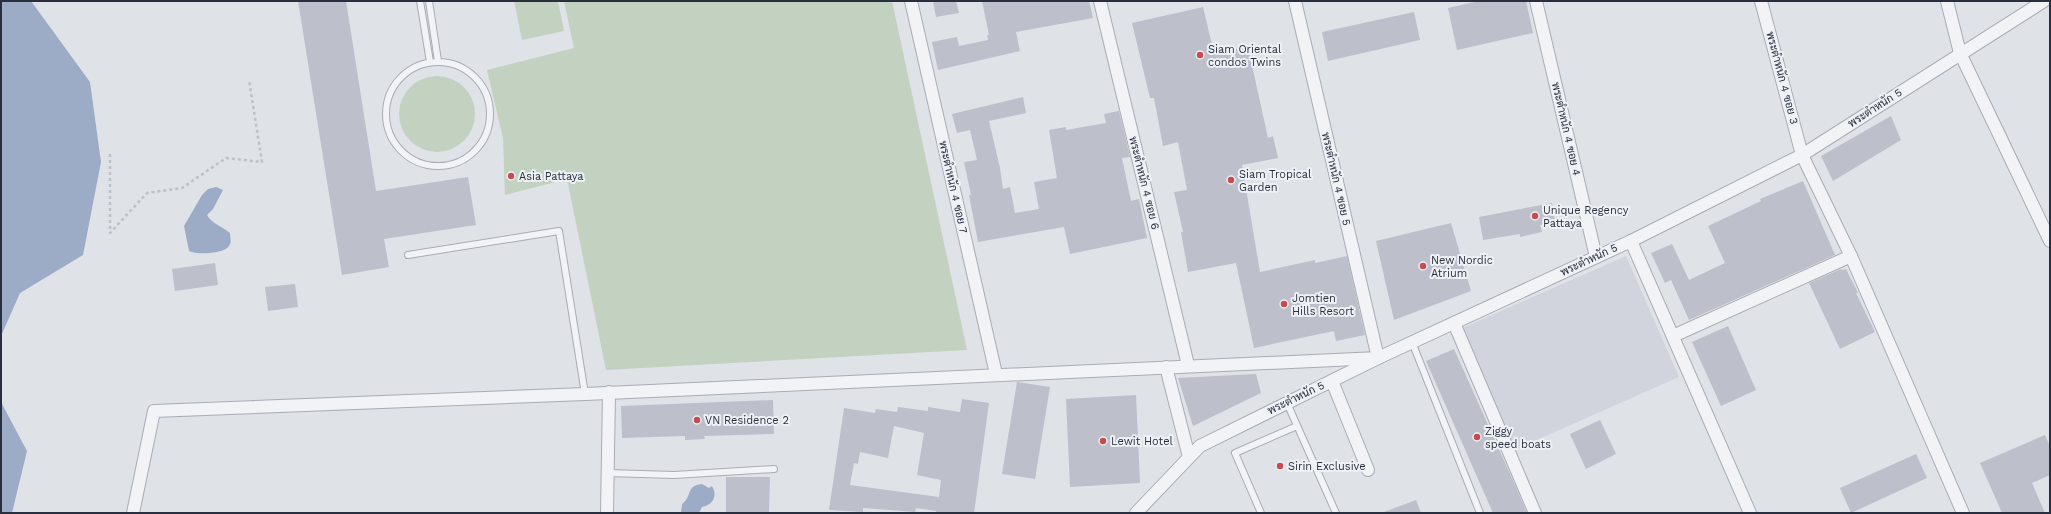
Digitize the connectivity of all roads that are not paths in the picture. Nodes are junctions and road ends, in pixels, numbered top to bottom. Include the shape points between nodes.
1 (420, 1) edge
2 (429, 1) edge
3 (911, 1) edge
4 (1100, 1) edge
5 (1295, 1) edge
6 (1536, 1) edge
7 (1761, 1) edge
8 (1947, 1) edge
9 (2044, 1) edge
10 (1960, 53) junction
11 (438, 61) junction
12 (430, 62) junction
13 (1802, 155) junction
14 (2049, 237) edge
15 (1631, 241) junction
16 (408, 255) dead end
17 (1851, 256) junction
18 (1596, 257) junction
19 (1454, 323) junction
20 (1673, 336) junction
21 (1412, 342) junction
22 (1378, 358) junction
23 (1188, 365) junction
24 (1166, 366) junction
25 (996, 374) junction
26 (1332, 381) junction
27 (609, 392) junction
28 (585, 394) junction
29 (1287, 403) junction
30 (1297, 426) junction
31 (1189, 457) junction
32 (774, 469) dead end
33 (1368, 470) dead end
34 (607, 473) junction
35 (133, 513) edge
36 (607, 513) edge
37 (1136, 513) edge
38 (1261, 513) edge
39 (1336, 513) edge
40 (1480, 513) edge
41 (1535, 513) edge
42 (1750, 513) edge
43 (1963, 513) edge

1 - 12 lane
2 - 11 lane
3 - 25 street, พระตำหนัก 4 ซอย 7
4 - 23 street, พระตำหนัก 4 ซอย 6
5 - 22 street, พระตำหนัก 4 ซอย 5
6 - 18 street, พระตำหนัก 4 ซอย 4
7 - 13 street, พระตำหนัก 4 ซอย 3
8 - 10 street
9 - 10 street, พระตำหนัก 5
10 - 13 street, พระตำหนัก 5
10 - 14 street
11 - 12 lane
11 - 12 lane via 463,68 480,81 488,97 491,115 484,140 469,156 445,166 415,161 400,150 390,134 386,116 387,100 395,84 409,70
13 - 15 street, พระตำหนัก 5
13 - 17 street, พระตำหนัก 4 ซอย 3
15 - 18 street, พระตำหนัก 5
15 - 20 street
16 - 28 lane via 559,231
17 - 20 street
17 - 43 street, พระตำหนัก 4 ซอย 3
18 - 19 street, พระตำหนัก 5
19 - 21 street, พระตำหนัก 5
19 - 41 street
20 - 42 street
21 - 22 street, พระตำหนัก 5
21 - 40 lane
22 - 23 street
22 - 26 street, พระตำหนัก 5
23 - 24 street
24 - 25 street
24 - 31 street
25 - 27 street
26 - 29 street, พระตำหนัก 5
26 - 33 street
27 - 28 street
27 - 34 street
28 - 35 street via 154,411
29 - 30 lane
29 - 31 street, พระตำหนัก 5 via 1200,446
30 - 38 lane via 1235,453
30 - 39 lane
31 - 37 street, พระตำหนัก 5
32 - 34 lane via 674,476
34 - 36 street

